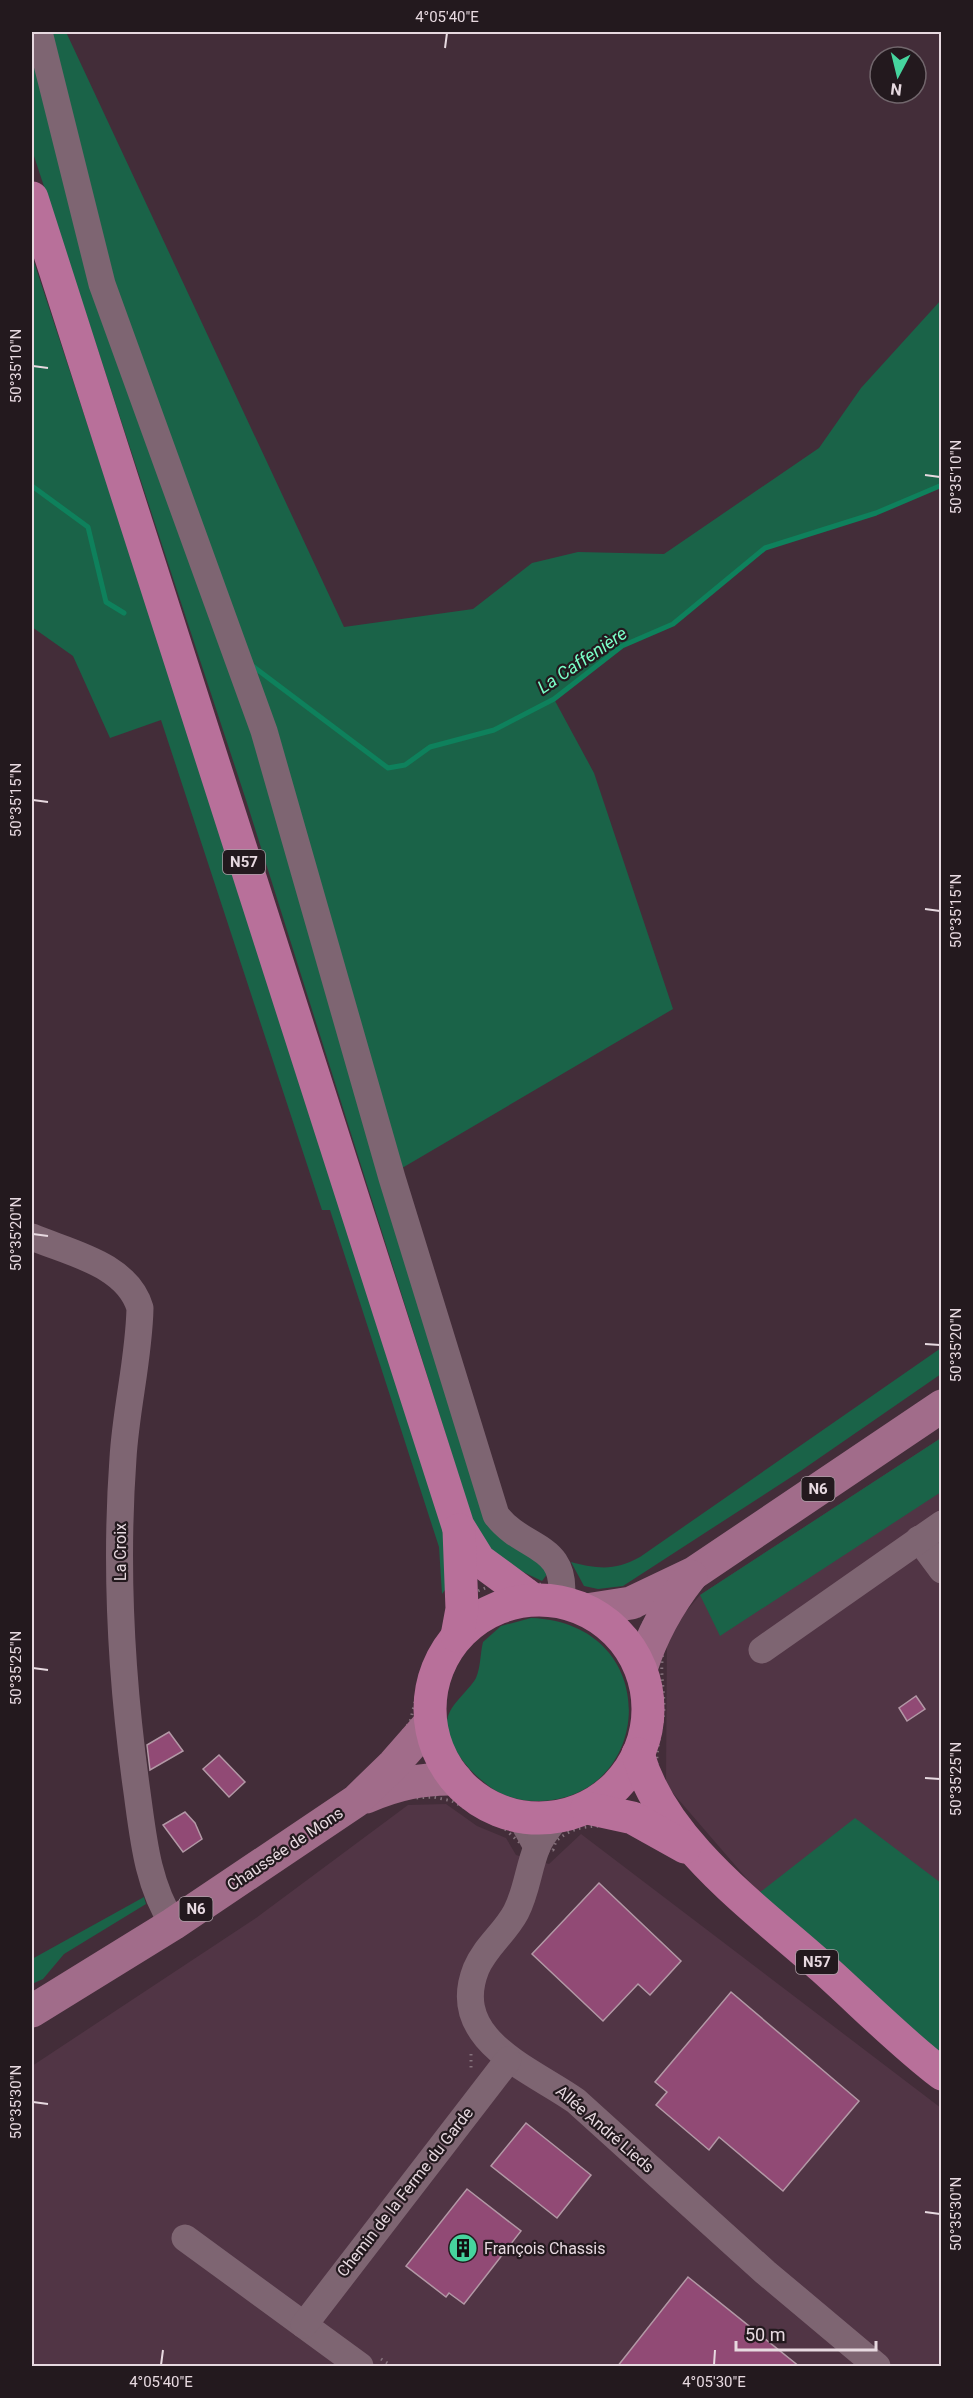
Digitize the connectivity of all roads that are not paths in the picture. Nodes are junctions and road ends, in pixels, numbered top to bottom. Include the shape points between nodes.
1 (39, 32) edge
2 (32, 198) edge
3 (32, 1237) edge
4 (942, 1406) edge
5 (942, 1524) edge
6 (458, 1526) junction
7 (919, 1539) junction
8 (942, 1570) edge
9 (694, 1573) junction
10 (560, 1604) junction
11 (457, 1636) junction
12 (762, 1650) dead end
13 (653, 1658) junction
14 (430, 1724) junction
15 (638, 1754) junction
16 (456, 1779) junction
17 (356, 1801) junction
18 (572, 1813) junction
19 (526, 1836) junction
20 (692, 1850) junction
21 (173, 1924) junction
22 (32, 2011) edge
23 (507, 2060) junction
24 (942, 2074) edge
25 (185, 2238) dead end
26 (304, 2325) junction
27 (360, 2367) edge
28 (877, 2367) edge

1 - 10 street via 102,284 264,731 392,1178 496,1515 516,1536 557,1562 562,1578
2 - 6 highway, N57
3 - 21 street, La Croix via 116,1273 132,1288 140,1308 123,1458 121,1648 150,1878
4 - 9 main road, N6
5 - 7 street
6 - 10 highway, N57 via 478,1560
6 - 11 highway, N57 via 462,1609
7 - 8 street
7 - 12 street
9 - 10 main road, N6 via 631,1604
9 - 13 main road, N6 via 670,1602 654,1633
10 - 11 highway via 500,1606
10 - 13 highway
11 - 14 highway via 434,1677
13 - 15 highway via 645,1683 648,1713
14 - 16 highway via 443,1761
14 - 17 main road, Chaussée de Mons / N6
15 - 18 highway via 610,1791
15 - 20 highway, N57 via 654,1795
16 - 17 main road, Chaussée de Mons / N6 via 406,1782
16 - 19 highway
17 - 21 main road, Chaussée de Mons / N6
18 - 19 highway
18 - 20 highway, N57 via 633,1818
19 - 23 street, Allée André Lieds via 524,1896 482,1958 472,1987 473,2009 481,2030
20 - 24 highway, N57
21 - 22 main road, Chaussée de Mons / N6
23 - 26 street, Chemin de la Ferme du Garde
23 - 28 street, Allée André Lieds via 576,2100 765,2272
25 - 26 street
26 - 27 street

